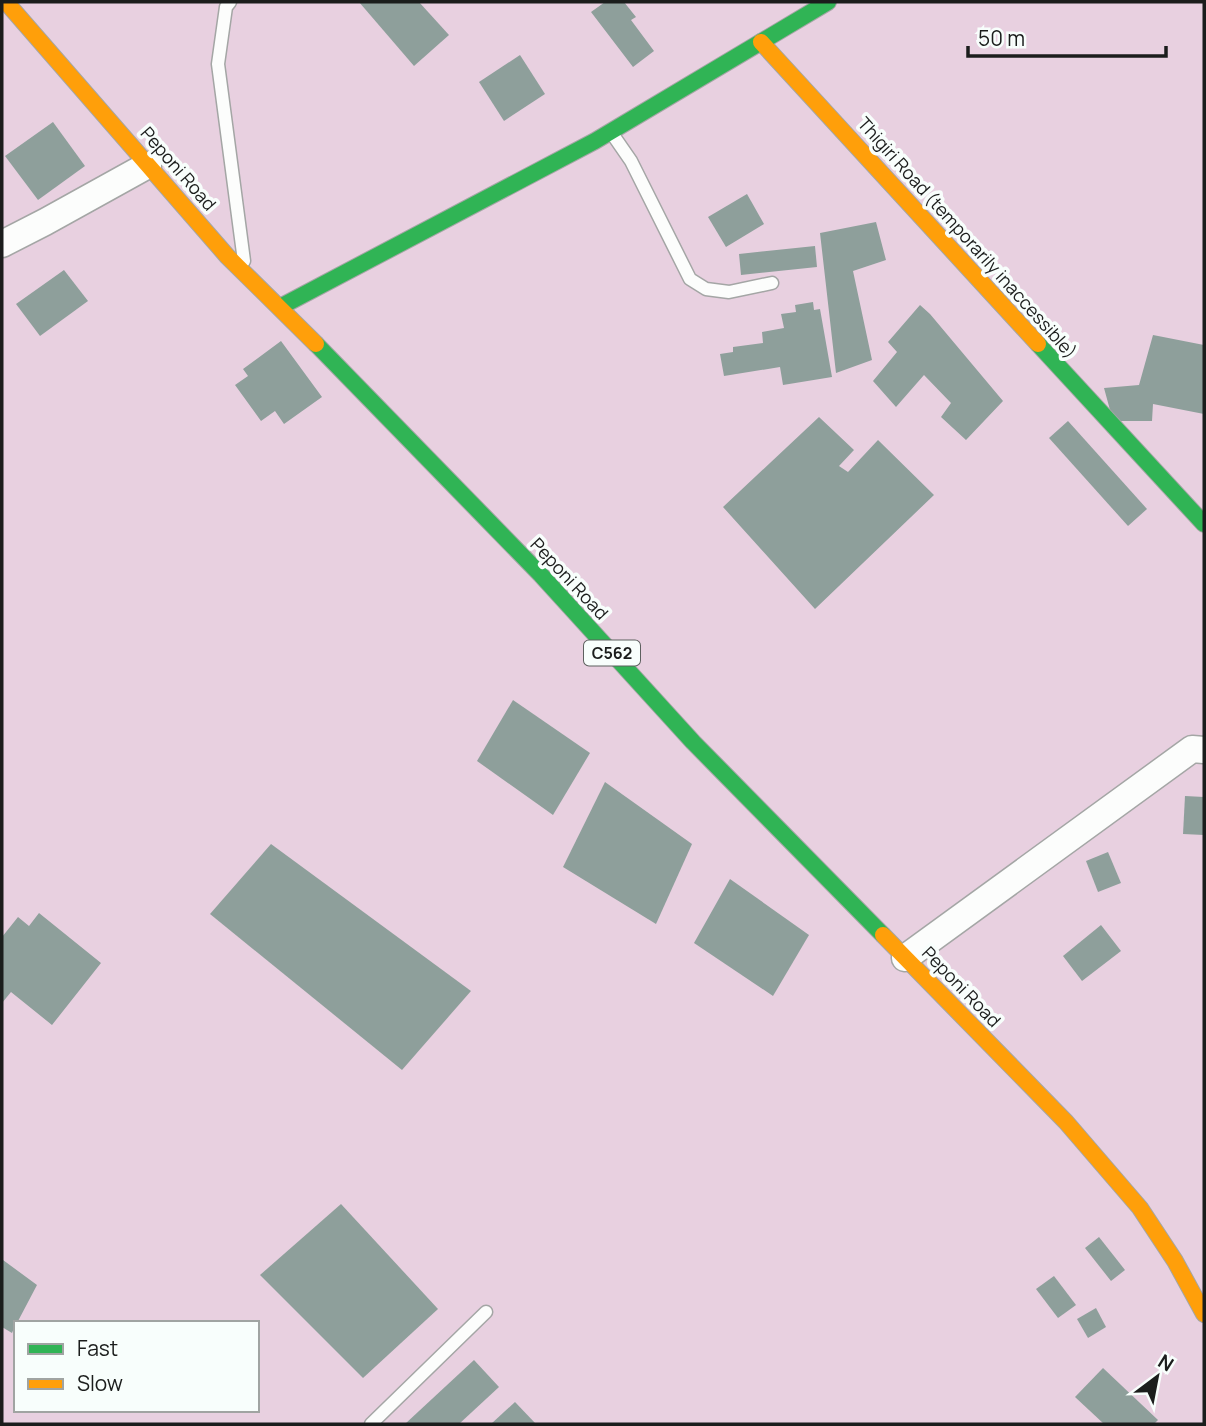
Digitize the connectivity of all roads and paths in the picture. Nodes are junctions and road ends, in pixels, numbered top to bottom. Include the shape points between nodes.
1 (6, 2) edge
2 (230, 2) edge
3 (821, 4) edge
4 (761, 42) junction
5 (611, 131) junction
6 (148, 164) junction
7 (2, 244) edge
8 (246, 274) junction
9 (772, 283) dead end
10 (280, 307) junction
11 (1204, 524) edge
12 (1204, 750) edge
13 (905, 958) junction
14 (486, 1312) dead end
15 (1204, 1314) edge
16 (371, 1424) edge

1 - 6 main road, Peponi Road / C562
2 - 8 lane via 218,64
3 - 4 main road
4 - 5 main road
4 - 11 main road, Thigiri Road (temporarily inaccessible)
5 - 9 lane via 631,161 690,279 706,289 729,292
5 - 10 main road
6 - 7 street
6 - 8 main road, Peponi Road / C562
8 - 10 main road, Peponi Road / C562
10 - 13 main road, Peponi Road / C562
12 - 13 street via 1192,749
13 - 15 main road, Peponi Road / C562 via 1066,1122 1140,1208
14 - 16 lane

